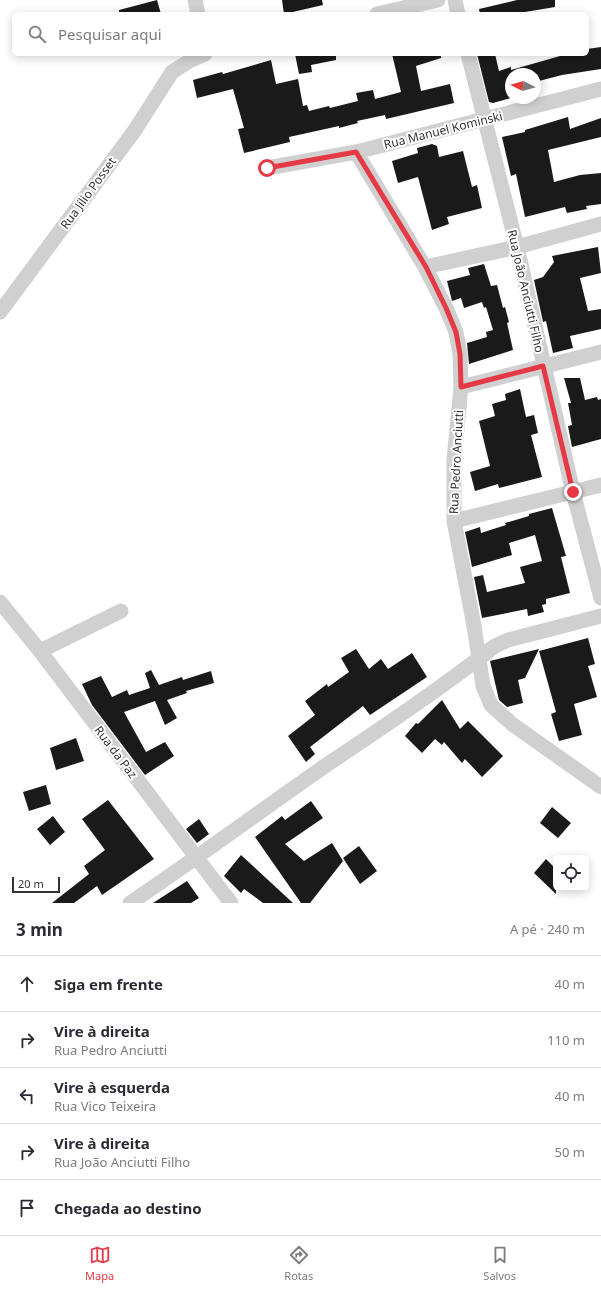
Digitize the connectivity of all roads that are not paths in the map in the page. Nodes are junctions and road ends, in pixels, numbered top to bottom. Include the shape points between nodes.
1 (194, 0) edge
2 (438, 0) edge
3 (455, 0) edge
4 (197, 12) edge
5 (386, 12) edge
6 (458, 12) edge
7 (200, 56) edge
8 (468, 56) edge
9 (601, 89) edge
10 (484, 119) junction
11 (356, 152) junction
12 (267, 168) dead end
13 (601, 224) edge
14 (517, 247) junction
15 (426, 267) junction
16 (0, 312) edge
17 (601, 352) edge
18 (543, 366) junction
19 (461, 387) junction
20 (601, 485) edge
21 (573, 492) junction
22 (454, 521) junction
23 (601, 598) edge
24 (0, 602) edge
25 (121, 612) dead end
26 (601, 616) edge
27 (40, 651) junction
28 (479, 658) junction
29 (601, 787) edge
30 (196, 858) junction
31 (130, 903) edge
32 (231, 903) edge

1 - 4 street
2 - 5 street
3 - 6 street
7 - 16 street, Rua Jílio Posset via 172,72 135,130
8 - 10 street, Rua João Anciutti Filho
9 - 10 street, Rua Manuel Kominski
10 - 11 street, Rua Manuel Kominski
10 - 14 street, Rua João Anciutti Filho
11 - 12 street, Rua Manuel Kominski
11 - 15 street, Rua Pedro Anciutti
13 - 14 street
14 - 15 street
14 - 18 street, Rua João Anciutti Filho
15 - 19 street, Rua Pedro Anciutti via 456,332
17 - 18 street
18 - 19 street
18 - 21 street, Rua João Anciutti Filho
19 - 22 street, Rua Pedro Anciutti via 454,460
20 - 21 street
21 - 22 street
21 - 23 street, Rua João Anciutti Filho
22 - 28 street, Rua Pedro Anciutti
24 - 27 street, Rua da Paz
25 - 27 street
26 - 28 street via 508,640
27 - 30 street, Rua da Paz
28 - 29 street, Rua Pedro Anciutti via 483,686 491,705 512,724
28 - 30 street via 396,720 325,766
30 - 31 street
30 - 32 street, Rua da Paz

